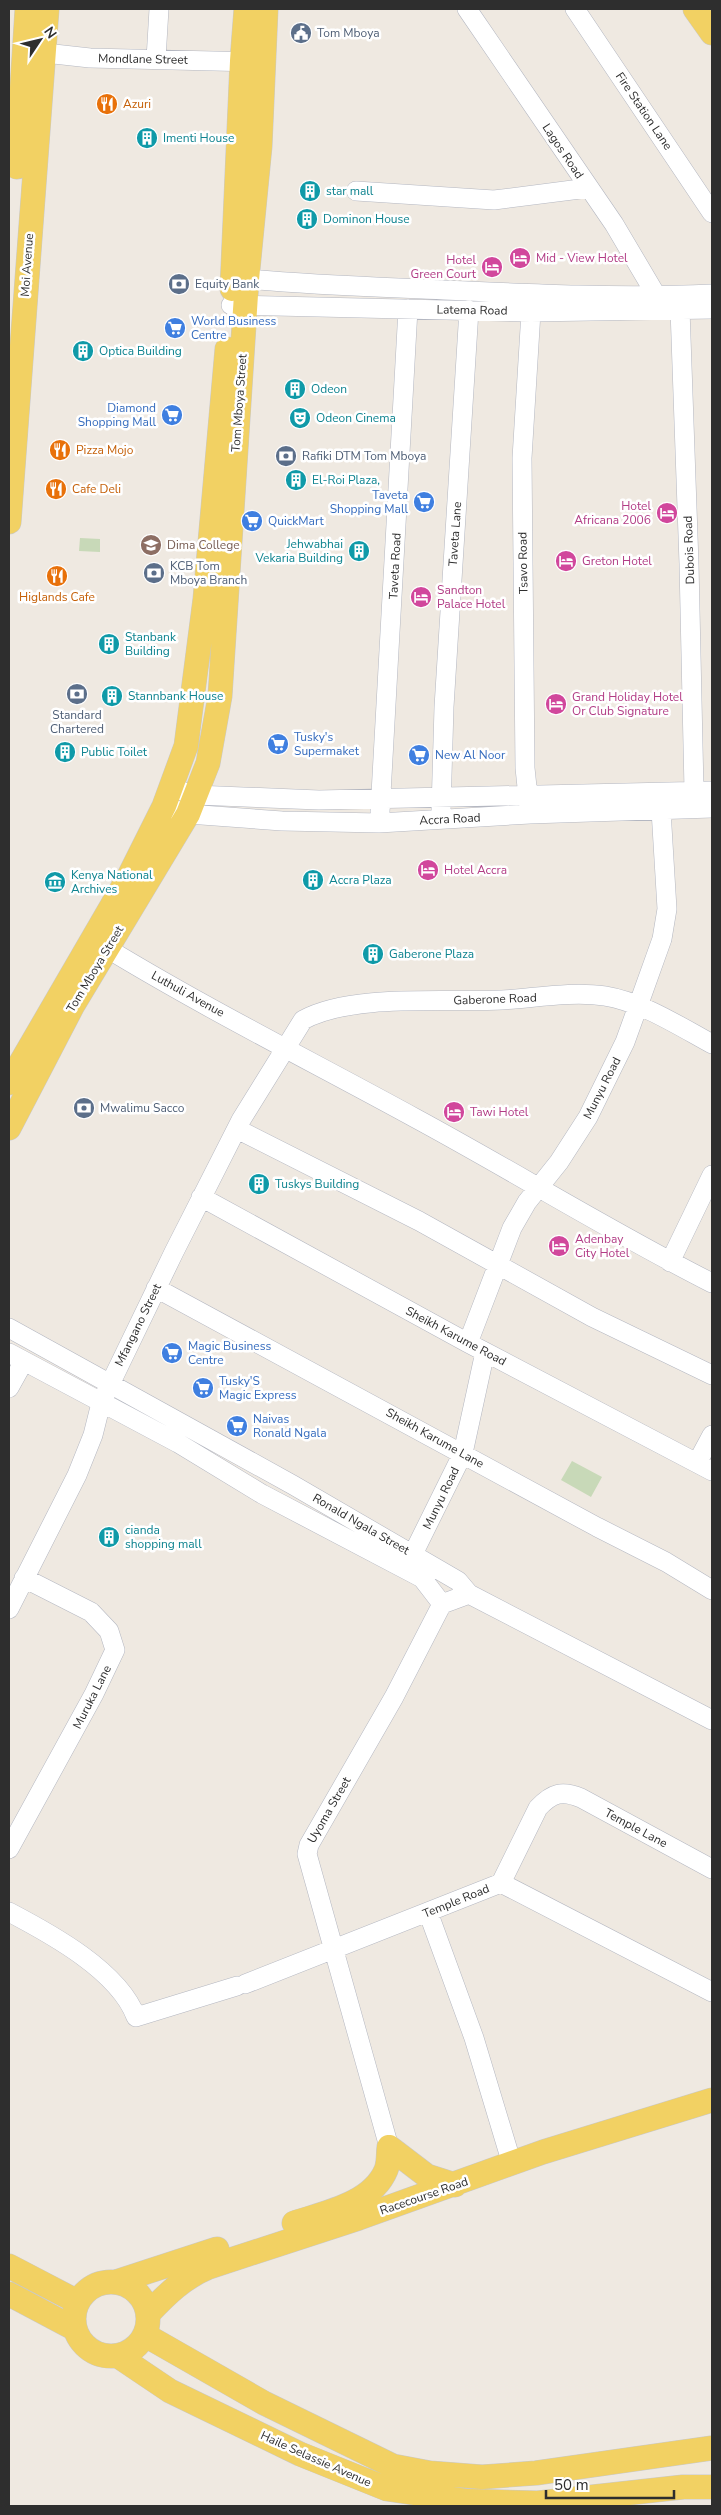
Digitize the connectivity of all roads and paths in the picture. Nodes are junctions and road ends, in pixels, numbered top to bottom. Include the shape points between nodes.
1 (27, 9) edge
2 (47, 9) edge
3 (159, 9) edge
4 (246, 9) edge
5 (266, 9) edge
6 (467, 9) edge
7 (575, 9) edge
8 (695, 9) edge
9 (712, 33) edge
10 (26, 46) edge
11 (156, 59) junction
12 (253, 61) junction
13 (23, 86) edge
14 (588, 188) junction
15 (356, 191) dead end
16 (712, 212) edge
17 (22, 223) junction
18 (247, 279) junction
19 (9, 293) edge
20 (712, 294) edge
21 (656, 295) junction
22 (589, 302) junction
23 (688, 304) junction
24 (238, 306) junction
25 (408, 308) junction
26 (712, 309) edge
27 (469, 310) junction
28 (531, 312) junction
29 (9, 522) edge
30 (703, 791) edge
31 (527, 794) junction
32 (167, 797) junction
33 (442, 799) junction
34 (380, 800) junction
35 (192, 805) junction
36 (712, 808) edge
37 (661, 810) junction
38 (530, 814) junction
39 (441, 819) junction
40 (379, 823) junction
41 (100, 943) junction
42 (638, 1006) junction
43 (712, 1044) edge
44 (285, 1048) junction
45 (9, 1083) edge
46 (9, 1128) edge
47 (237, 1129) junction
48 (712, 1175) edge
49 (538, 1186) junction
50 (201, 1197) junction
51 (498, 1262) junction
52 (670, 1262) junction
53 (712, 1283) edge
54 (156, 1288) junction
55 (9, 1328) edge
56 (468, 1343) junction
57 (485, 1352) junction
58 (16, 1357) edge
59 (712, 1375) edge
60 (110, 1386) junction
61 (9, 1388) edge
62 (101, 1403) junction
63 (712, 1435) edge
64 (463, 1453) junction
65 (705, 1467) edge
66 (413, 1554) junction
67 (24, 1578) junction
68 (712, 1590) edge
69 (469, 1594) junction
70 (442, 1604) junction
71 (9, 1610) edge
72 (712, 1720) edge
73 (9, 1849) edge
74 (712, 1869) edge
75 (501, 1883) junction
76 (9, 1912) edge
77 (428, 1912) junction
78 (334, 1950) junction
79 (712, 1992) edge
80 (712, 2100) edge
81 (389, 2147) junction
82 (512, 2164) junction
83 (455, 2185) junction
84 (9, 2266) edge
85 (116, 2282) junction
86 (9, 2294) edge
87 (78, 2302) junction
88 (147, 2325) junction
89 (75, 2329) junction
90 (118, 2356) junction
91 (712, 2448) edge
92 (712, 2487) edge

1 - 10 main road, Moi Avenue
2 - 10 main road, Moi Avenue
3 - 11 street
4 - 12 main road, Tom Mboya Street
5 - 12 main road, Tom Mboya Street
6 - 14 street, Lagos Road
7 - 16 street, Fire Station Lane
8 - 9 main road
10 - 11 street, Mondlane Street via 90,58
10 - 13 main road, Moi Avenue
11 - 12 street, Mondlane Street
12 - 18 main road, Tom Mboya Street via 260,146
12 - 24 main road, Tom Mboya Street
13 - 17 main road, Moi Avenue
14 - 15 street via 494,200
14 - 21 street, Lagos Road via 614,224
17 - 19 main road, Moi Avenue
17 - 29 main road, Moi Avenue
18 - 22 street, Latema Road
18 - 24 main road, Tom Mboya Street
20 - 23 street, Latema Road
21 - 22 street, Latema Road
21 - 23 street, Latema Road
22 - 23 street, Latema Road
22 - 28 street, Latema Road
23 - 26 street, Latema Road
23 - 30 street, Dubois Road via 689,564
24 - 25 street, Latema Road
24 - 32 main road, Tom Mboya Street via 196,680 186,746
24 - 35 main road, Tom Mboya Street via 220,696 208,763
25 - 27 street, Latema Road
25 - 34 street, Taveta Road
27 - 28 street, Latema Road
27 - 33 street, Taveta Lane via 444,708
28 - 31 street, Tsavo Road via 522,458
30 - 31 street, Accra Road
31 - 33 street, Accra Road
31 - 38 street, Tsavo Road
32 - 35 street
32 - 41 main road, Tom Mboya Street
33 - 34 street, Accra Road
33 - 39 street, Taveta Lane
34 - 35 street, Accra Road
34 - 40 street, Taveta Road
35 - 40 street, Accra Road via 282,821
35 - 41 main road, Tom Mboya Street
36 - 37 street, Accra Road
37 - 38 street, Accra Road
37 - 42 street, Munyu Road via 667,909 662,939
38 - 39 street, Accra Road
39 - 40 street, Accra Road
41 - 44 street, Luthuli Avenue
41 - 45 main road, Tom Mboya Street
41 - 46 main road, Tom Mboya Street via 73,1005
42 - 43 street, Gaberone Road
42 - 44 street, Gaberone Road via 604,996 559,996 336,1007 303,1020
42 - 49 street, Munyu Road via 625,1042 588,1117 559,1162
44 - 47 street, Mfangano Street
44 - 49 street
47 - 50 street, Mfangano Street
47 - 51 street
48 - 52 street
49 - 51 street, Munyu Road via 512,1228
49 - 52 street
50 - 54 street, Mfangano Street
50 - 56 street, Sheikh Karume Road
51 - 56 street, Munyu Road
51 - 59 street via 592,1317
52 - 53 street
54 - 60 street, Mfangano Street
54 - 64 street, Sheikh Karume Lane
55 - 60 street, Ronald Ngala Street
56 - 57 street, Sheikh Karume Road
57 - 64 street, Munyu Road
57 - 65 street, Sheikh Karume Road
58 - 61 street
58 - 62 street, Ronald Ngala Street
60 - 62 street, Mfangano Street
60 - 66 street, Ronald Ngala Street
62 - 67 street, Mfangano Street via 93,1435 77,1475
62 - 70 street, Ronald Ngala Street via 178,1443 262,1494 422,1578
63 - 65 street
64 - 66 street, Munyu Road
64 - 68 street, Sheikh Karume Lane
66 - 69 street, Ronald Ngala Street via 458,1581
67 - 71 street, Mfangano Street
67 - 73 street, Muruka Lane via 91,1612 110,1631 115,1650
69 - 70 street
69 - 72 street, Ronald Ngala Street
70 - 78 street, Uyoma Street via 394,1697 309,1845 308,1861
74 - 75 street, Temple Lane via 567,1792 547,1798 538,1808
75 - 77 street, Temple Road
75 - 79 street, Temple Road
76 - 78 street, Temple Road via 48,1932 99,1970 127,1996 136,2017 241,1985
77 - 78 street, Temple Road
77 - 82 street via 474,2038
78 - 81 street, Uyoma Street
80 - 82 main road, Racecourse Road
81 - 83 main road via 427,2176
81 - 85 main road via 387,2169 381,2178 373,2188 352,2202
82 - 83 main road, Racecourse Road
83 - 88 main road, Racecourse Road via 193,2274 170,2290
84 - 87 main road
85 - 87 main road via 94,2286
85 - 88 main road, Haile Selassie Avenue via 131,2288 142,2299
86 - 89 main road, Haile Selassie Avenue
87 - 89 main road
88 - 90 main road via 134,2349
88 - 91 main road, Haile Selassie Avenue via 264,2404 393,2466 482,2477 536,2473
89 - 90 main road, Haile Selassie Avenue via 88,2348 97,2354
90 - 92 main road, Haile Selassie Avenue via 170,2391 300,2454 387,2489 467,2501 538,2503 683,2487

